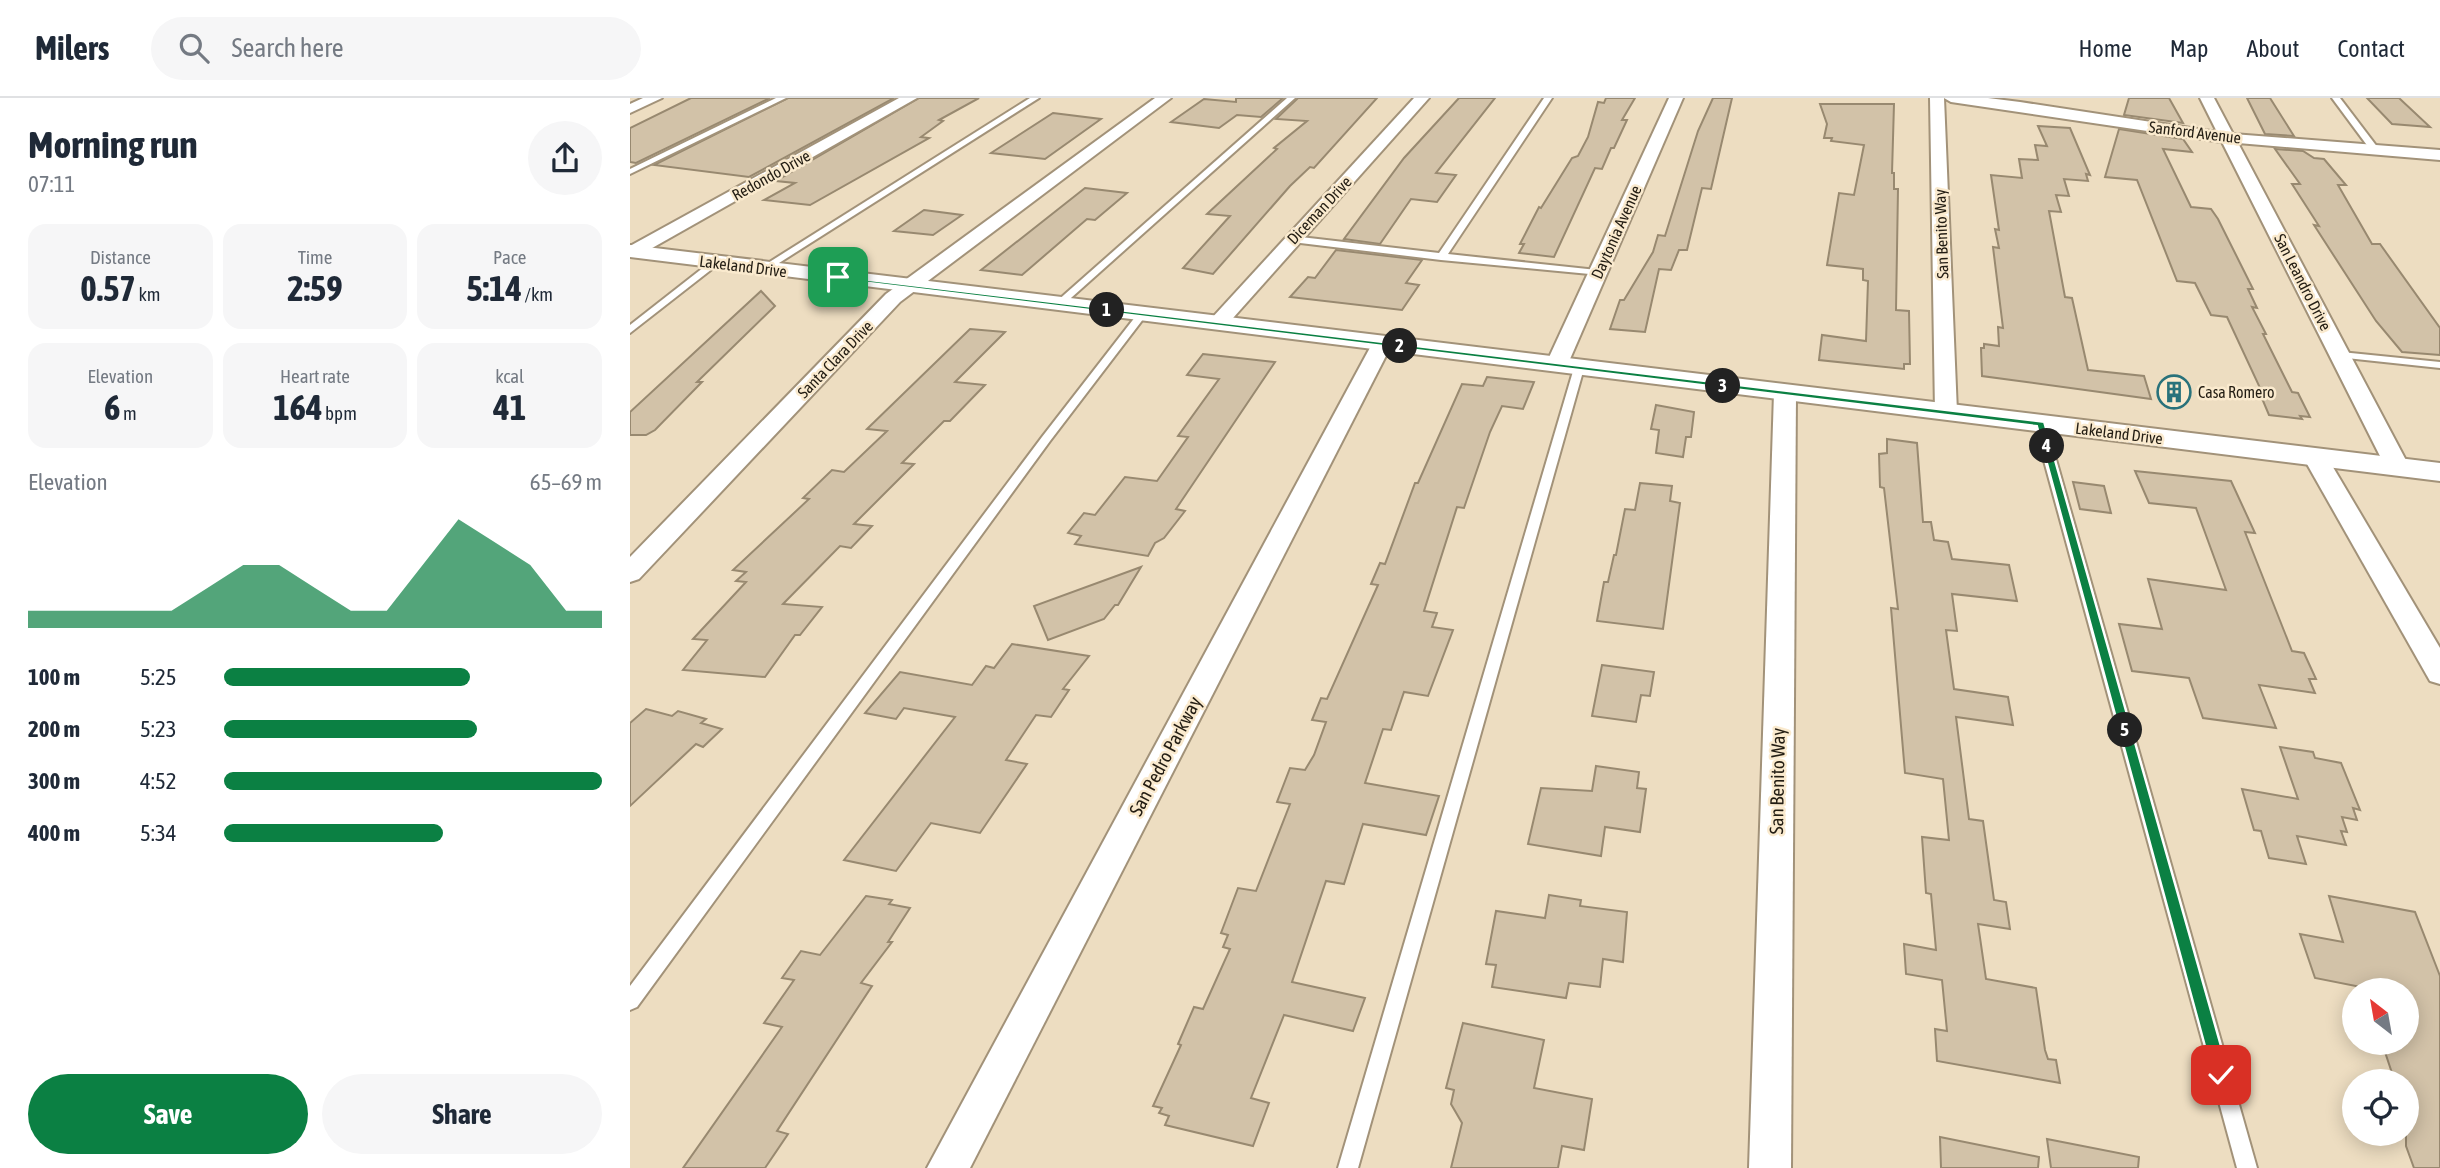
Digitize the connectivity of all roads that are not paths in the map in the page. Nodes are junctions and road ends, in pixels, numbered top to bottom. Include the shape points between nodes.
1 (655, 98) edge
2 (782, 98) edge
3 (911, 98) edge
4 (1035, 98) edge
5 (1164, 98) edge
6 (1291, 98) edge
7 (1422, 98) edge
8 (1548, 98) edge
9 (1676, 98) edge
10 (1937, 98) edge
11 (1951, 98) edge
12 (2207, 98) edge
13 (2336, 98) edge
14 (630, 109) edge
15 (2228, 138) junction
16 (2375, 150) junction
17 (2440, 155) edge
18 (630, 172) edge
19 (1292, 239) junction
20 (631, 251) edge
21 (1441, 257) junction
22 (716, 262) junction
23 (765, 268) junction
24 (1597, 273) junction
25 (910, 286) junction
26 (1059, 304) junction
27 (1142, 314) junction
28 (1218, 323) junction
29 (630, 330) edge
30 (1382, 344) junction
31 (2341, 355) junction
32 (2440, 365) edge
33 (1567, 367) junction
34 (1786, 393) junction
35 (1945, 412) junction
36 (2040, 424) junction
37 (2315, 457) junction
38 (2397, 466) junction
39 (2440, 472) edge
40 (630, 573) edge
41 (2440, 673) edge
42 (630, 1000) edge
43 (948, 1168) edge
44 (1348, 1168) edge
45 (1770, 1168) edge
46 (2247, 1168) edge

1 - 14 street
2 - 18 lane
3 - 20 street, Redondo Drive
4 - 23 lane
5 - 25 street, Santa Clara Drive
6 - 26 lane
7 - 19 street, Diceman Drive
8 - 21 lane
9 - 24 street, Daytonia Avenue
10 - 35 street, San Benito Way
11 - 15 street, Sanford Avenue
12 - 15 street, San Leandro Drive
13 - 16 lane
15 - 16 street, Sanford Avenue
15 - 31 street, San Leandro Drive
16 - 17 street, Sanford Avenue
19 - 21 lane
19 - 28 street, Diceman Drive
20 - 22 street, Lakeland Drive
21 - 24 lane
22 - 23 street, Lakeland Drive
22 - 29 lane
23 - 25 street, Lakeland Drive
24 - 33 street, Daytonia Avenue
25 - 26 street, Lakeland Drive
25 - 40 street, Santa Clara Drive via 893,298
26 - 27 street, Lakeland Drive
27 - 28 street, Lakeland Drive
27 - 42 lane
28 - 30 street, Lakeland Drive
30 - 33 street, Lakeland Drive
30 - 43 street, San Pedro Parkway
31 - 32 lane
31 - 38 street, San Leandro Drive
33 - 34 street, Lakeland Drive
33 - 44 lane
34 - 35 street, Lakeland Drive
34 - 45 street, San Benito Way
35 - 36 street, Lakeland Drive
36 - 37 street, Lakeland Drive
36 - 46 lane
37 - 38 street, Lakeland Drive
37 - 41 street
38 - 39 street, Lakeland Drive

